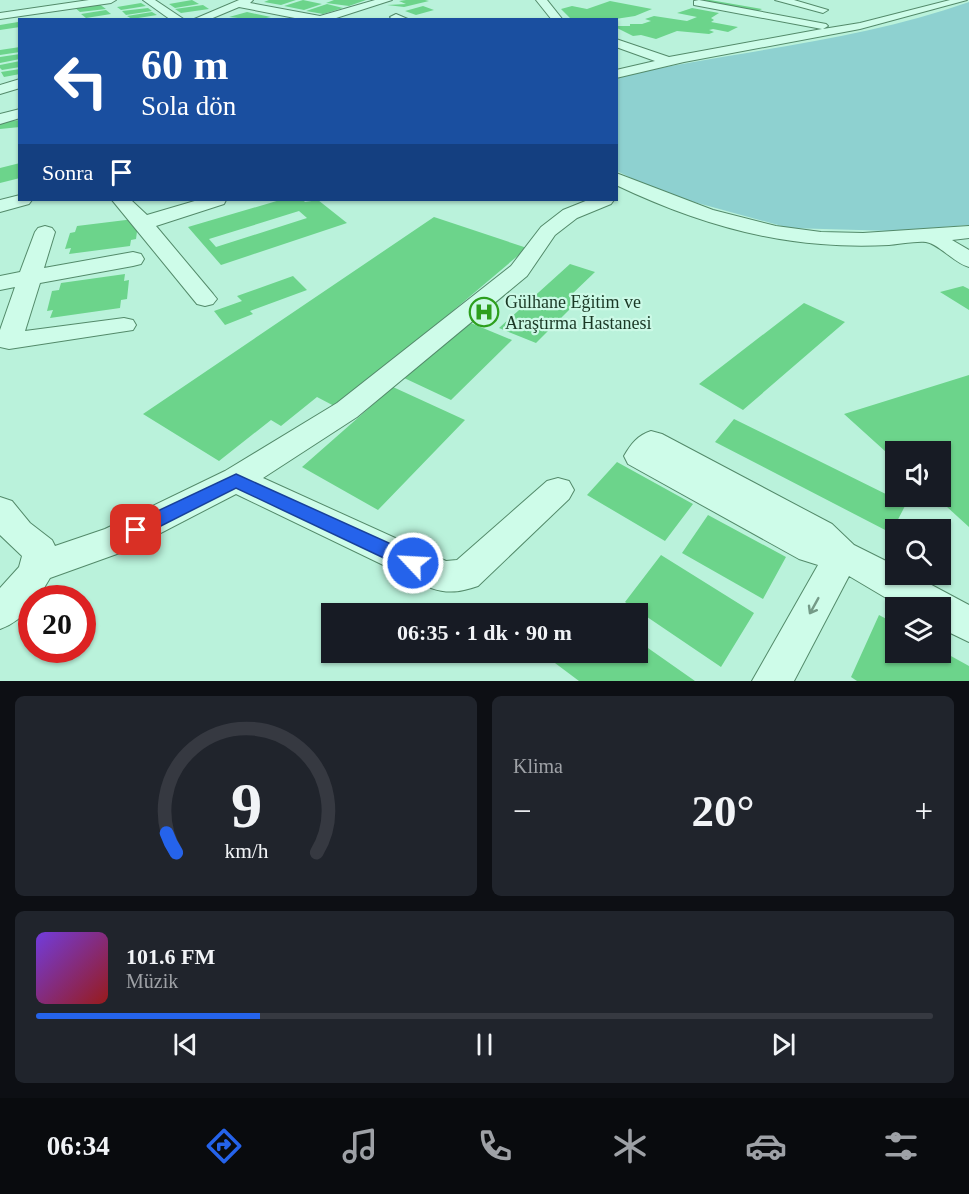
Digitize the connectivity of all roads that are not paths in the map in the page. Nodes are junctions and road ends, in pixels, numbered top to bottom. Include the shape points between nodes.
1 (111, 0) edge
2 (148, 0) edge
3 (540, 0) edge
4 (780, 0) edge
5 (793, 0) edge
6 (941, 0) edge
7 (962, 0) edge
8 (244, 2) edge
9 (698, 3) dead end
10 (14, 4) dead end
11 (58, 8) junction
12 (34, 11) junction
13 (394, 12) edge
14 (0, 16) edge
15 (67, 18) edge
16 (177, 18) edge
17 (202, 18) edge
18 (316, 18) edge
19 (331, 18) edge
20 (361, 18) edge
21 (556, 18) edge
22 (866, 18) junction
23 (738, 21) dead end
24 (825, 27) junction
25 (797, 32) junction
26 (811, 35) junction
27 (618, 44) edge
28 (637, 51) junction
29 (618, 54) edge
30 (654, 58) junction
31 (667, 62) junction
32 (618, 66) edge
33 (618, 74) edge
34 (18, 84) edge
35 (1, 89) edge
36 (18, 114) edge
37 (0, 119) edge
38 (618, 193) edge
39 (18, 201) edge
40 (122, 201) edge
41 (214, 201) edge
42 (595, 201) edge
43 (0, 206) edge
44 (143, 223) junction
45 (45, 232) dead end
46 (969, 232) edge
47 (949, 243) edge
48 (133, 259) dead end
49 (969, 260) edge
50 (28, 278) junction
51 (0, 283) edge
52 (205, 299) dead end
53 (124, 325) dead end
54 (4, 342) edge
55 (236, 480) junction
56 (558, 490) dead end
57 (0, 510) edge
58 (843, 555) junction
59 (39, 566) junction
60 (919, 597) edge
61 (0, 612) edge
62 (951, 614) edge
63 (969, 624) edge
64 (772, 681) edge

1 - 11 street
2 - 16 street
3 - 21 street
4 - 5 street via 837,12
6 - 22 street
7 - 22 street
8 - 17 street
8 - 18 street
9 - 24 street
10 - 12 street
11 - 12 street
11 - 15 street
12 - 14 street
13 - 19 street
13 - 20 street
22 - 24 street
22 - 26 street
23 - 25 street
24 - 25 street
25 - 26 street
25 - 30 street
26 - 31 street
27 - 28 street
28 - 29 street
28 - 30 street
30 - 31 street
30 - 32 street
31 - 33 street
34 - 35 street
36 - 37 street
38 - 47 street via 656,208 778,239 912,251
39 - 43 street
40 - 44 street
41 - 44 street
42 - 55 street via 548,231 519,271 347,410
44 - 52 street
45 - 50 street
46 - 47 street
47 - 49 street
48 - 50 street
50 - 51 street
50 - 54 street
53 - 54 street
55 - 56 street via 444,577 465,575
55 - 59 street via 116,540
57 - 59 street via 18,533 40,550
58 - 58 street via 820,534 651,442 639,456 811,549
58 - 60 street
58 -> 64 street
59 - 61 street via 26,587
62 - 63 street

